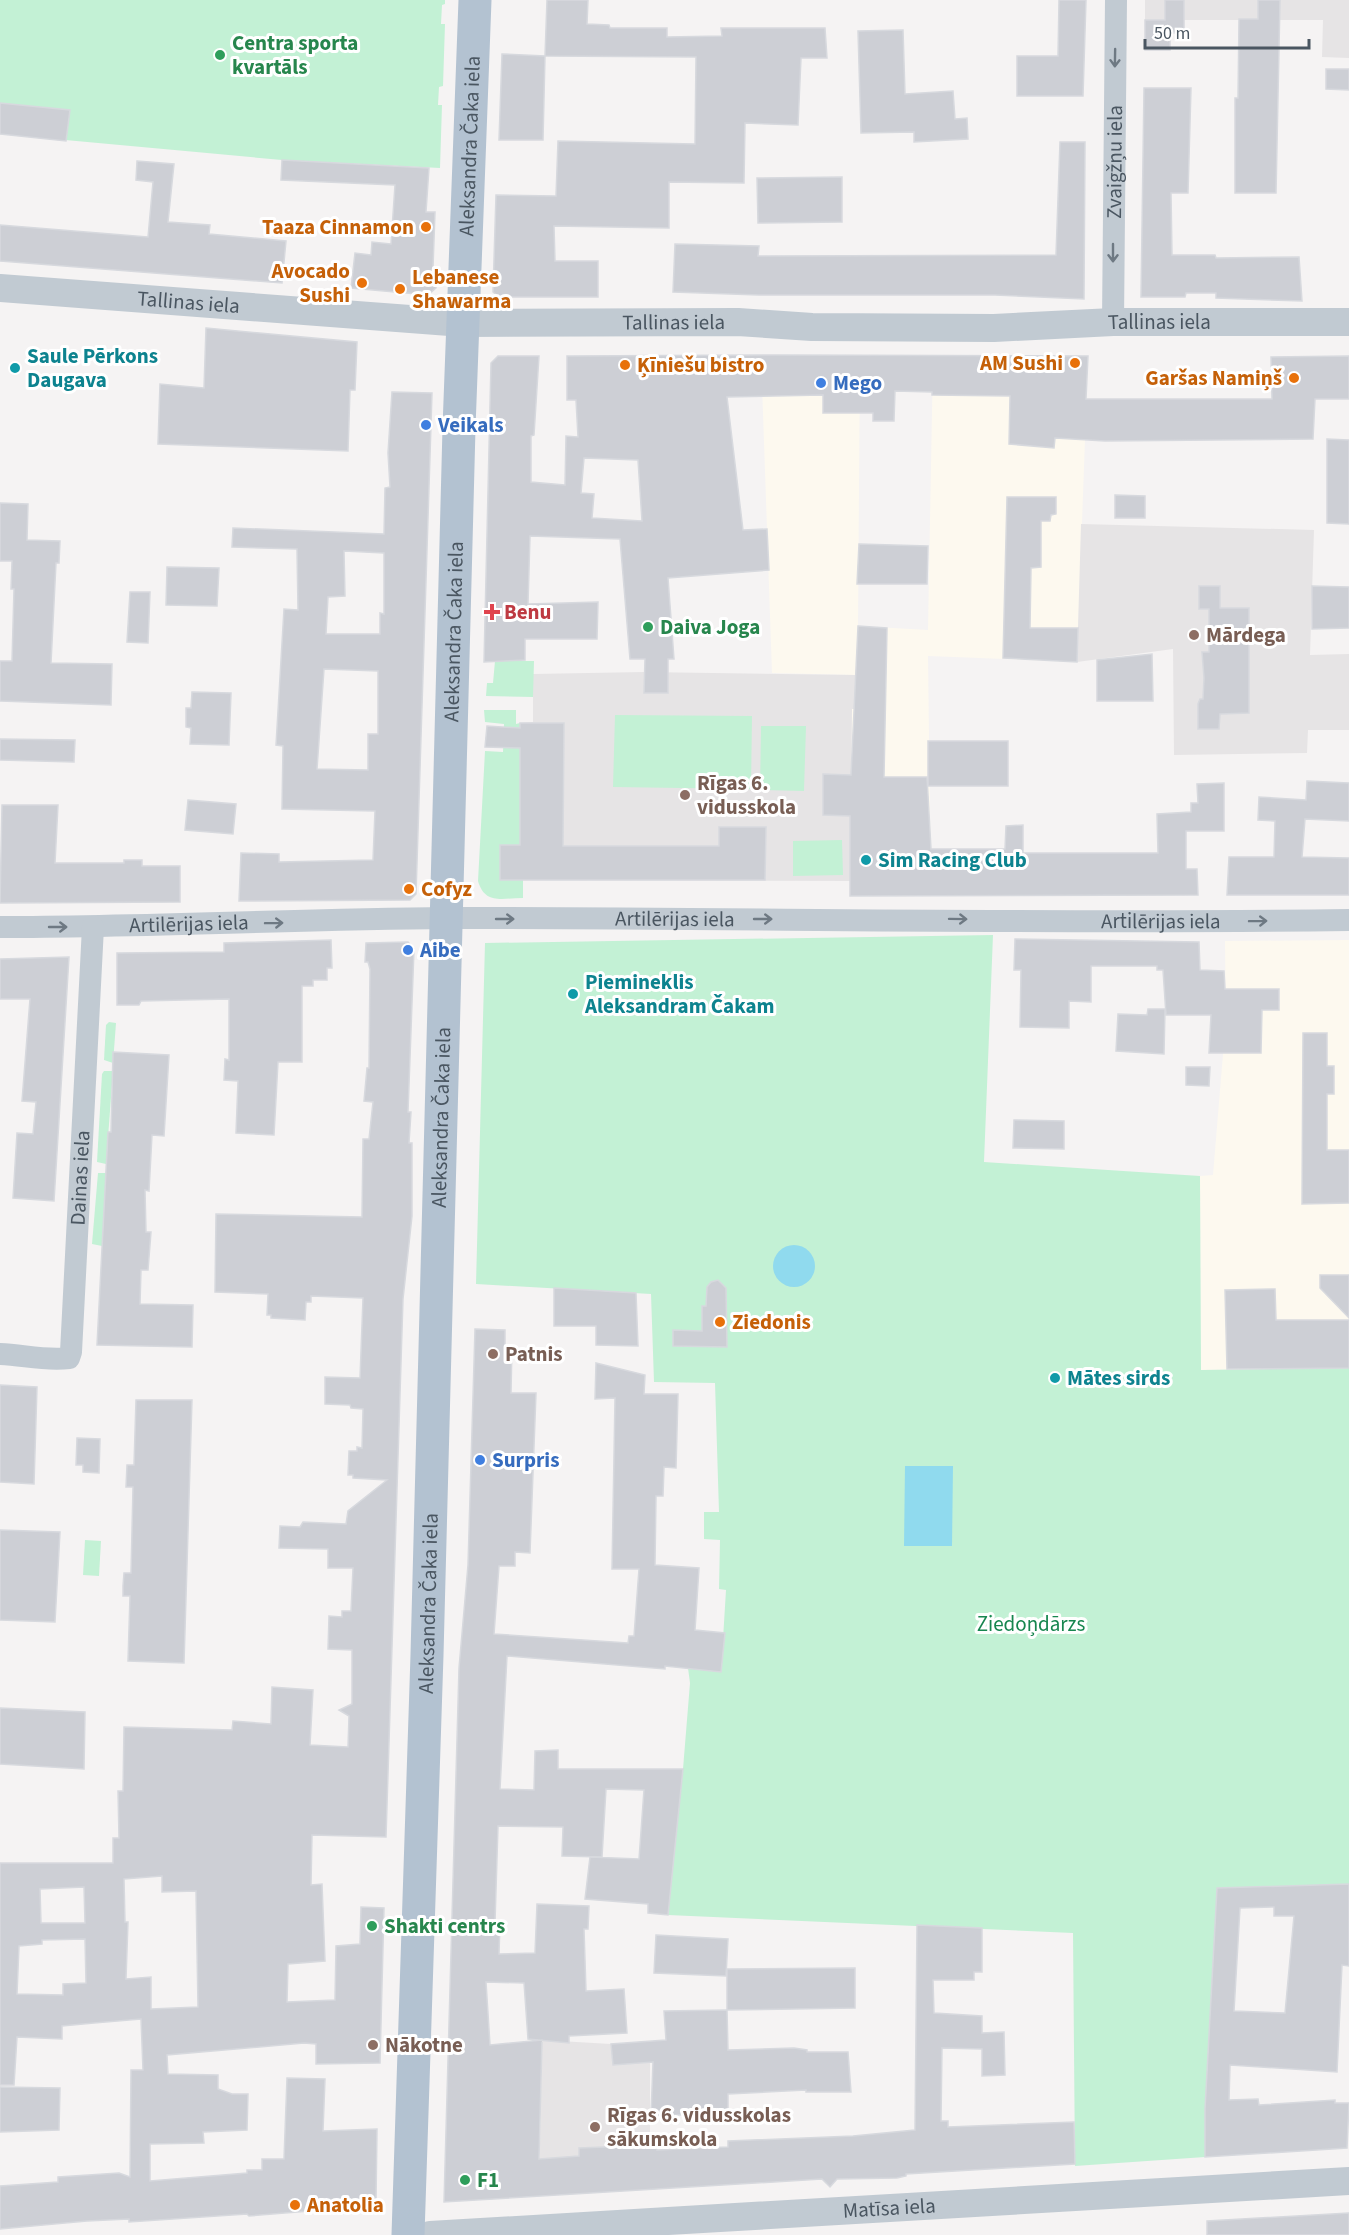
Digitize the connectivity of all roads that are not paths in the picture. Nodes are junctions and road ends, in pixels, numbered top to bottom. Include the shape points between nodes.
1 (475, 0) edge
2 (1116, 0) edge
3 (0, 288) edge
4 (1113, 322) junction
5 (1349, 322) edge
6 (463, 323) junction
7 (447, 918) junction
8 (1349, 920) edge
9 (0, 927) edge
10 (93, 927) junction
11 (0, 1354) edge
12 (1349, 2181) edge
13 (408, 2235) edge
14 (430, 2235) edge

1 - 6 main road, Aleksandra Čaka iela
2 -> 4 street, Zvaigžņu iela
3 - 6 street, Tallinas iela
4 - 5 street, Tallinas iela
4 - 6 street, Tallinas iela via 1005,328 812,327 726,321
6 - 7 main road, Aleksandra Čaka iela
7 -> 8 street, Artilērijas iela via 1142,923
10 -> 7 street, Artilērijas iela
7 - 13 main road, Aleksandra Čaka iela
9 -> 10 street, Artilērijas iela
10 - 11 street, Dainas iela via 71,1352 69,1358 42,1360 30,1355
12 - 14 street, Matīsa iela

